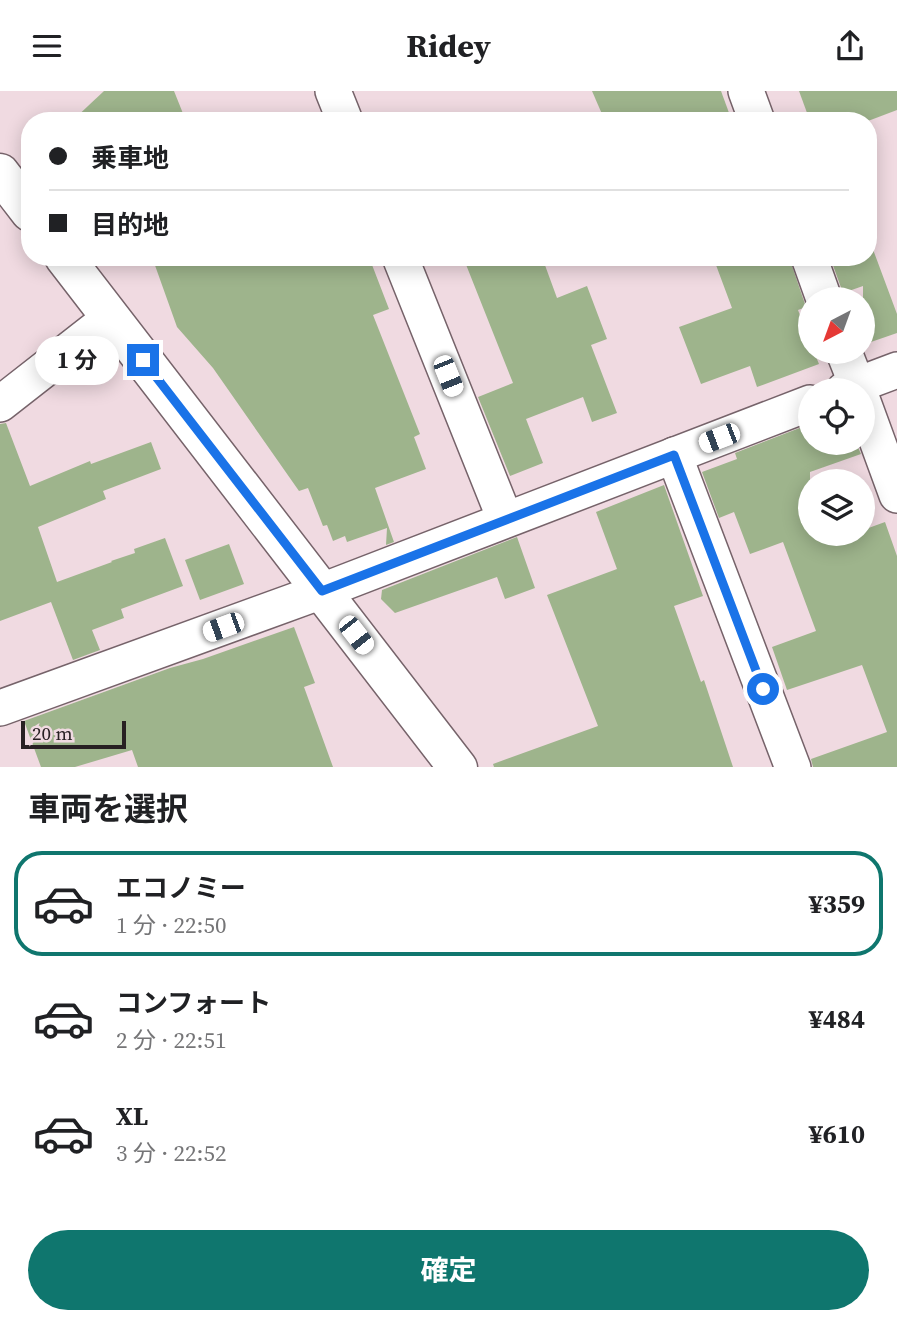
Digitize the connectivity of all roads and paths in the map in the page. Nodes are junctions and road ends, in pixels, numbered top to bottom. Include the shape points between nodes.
1 (333, 91) edge
2 (746, 91) edge
3 (341, 112) edge
4 (754, 112) edge
5 (0, 173) edge
6 (21, 200) edge
7 (71, 266) edge
8 (404, 266) edge
9 (812, 266) edge
10 (820, 287) edge
11 (110, 318) junction
12 (897, 370) edge
13 (875, 382) edge
14 (0, 404) edge
15 (798, 408) edge
16 (875, 441) edge
17 (674, 455) junction
18 (897, 495) edge
19 (505, 519) junction
20 (322, 591) junction
21 (0, 708) edge
22 (457, 767) edge
23 (793, 767) edge

1 - 3 street
2 - 4 street
5 - 6 street
7 - 11 street
8 - 19 street
9 - 10 street
11 - 14 street
11 - 20 street
12 - 13 street
15 - 17 street
16 - 18 street
17 - 19 street
17 - 23 street
19 - 20 street
20 - 21 street
20 - 22 street

